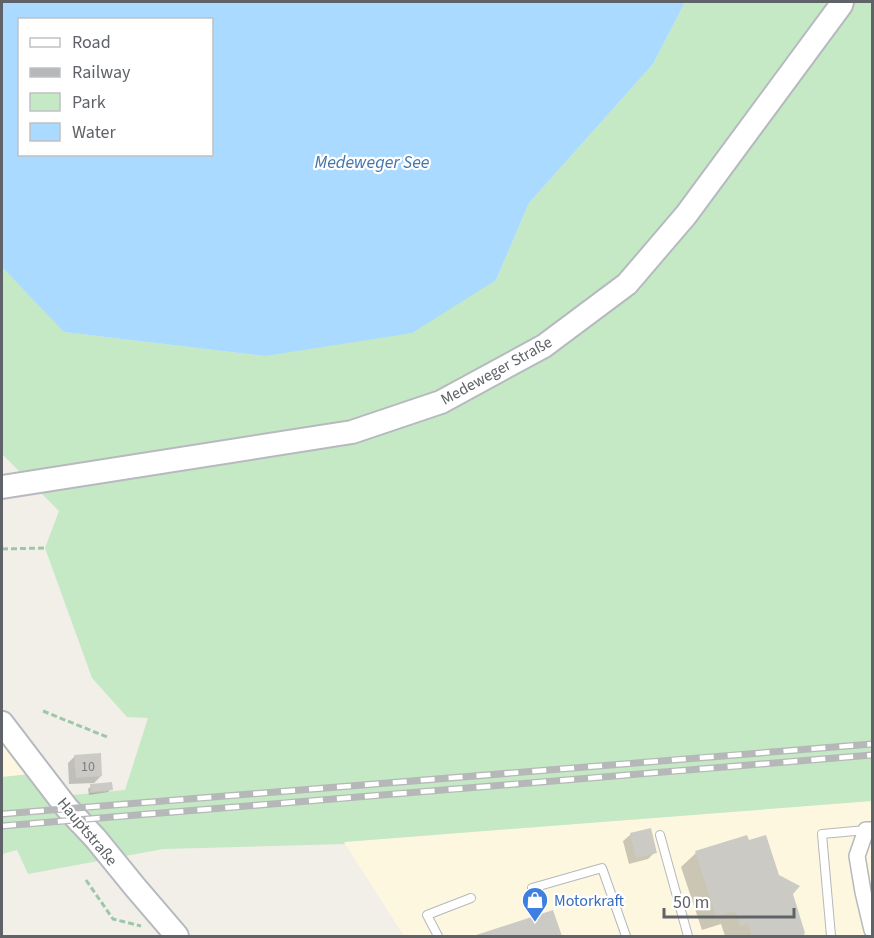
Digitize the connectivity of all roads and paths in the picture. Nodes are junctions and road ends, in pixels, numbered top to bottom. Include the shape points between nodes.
1 (842, 2) edge
2 (2, 487) edge
3 (45, 548) dead end
4 (2, 549) edge
5 (43, 711) dead end
6 (2, 723) edge
7 (107, 737) dead end
8 (869, 830) edge
9 (660, 835) dead end
10 (86, 880) dead end
11 (532, 888) dead end
12 (471, 898) dead end
13 (144, 926) dead end
14 (873, 930) edge
15 (177, 936) edge
16 (438, 936) edge
17 (626, 936) edge
18 (688, 936) edge
19 (831, 936) edge

1 - 2 street, Medeweger Straße via 686,215 642,267 627,284 544,346 441,402 352,432
3 - 4 path
5 - 7 path
6 - 15 street, Hauptstraße via 67,808
8 - 14 street via 857,856
8 - 19 lane via 822,834
9 - 18 lane
10 - 13 path via 113,919
11 - 17 lane via 602,867
12 - 16 lane via 426,915

